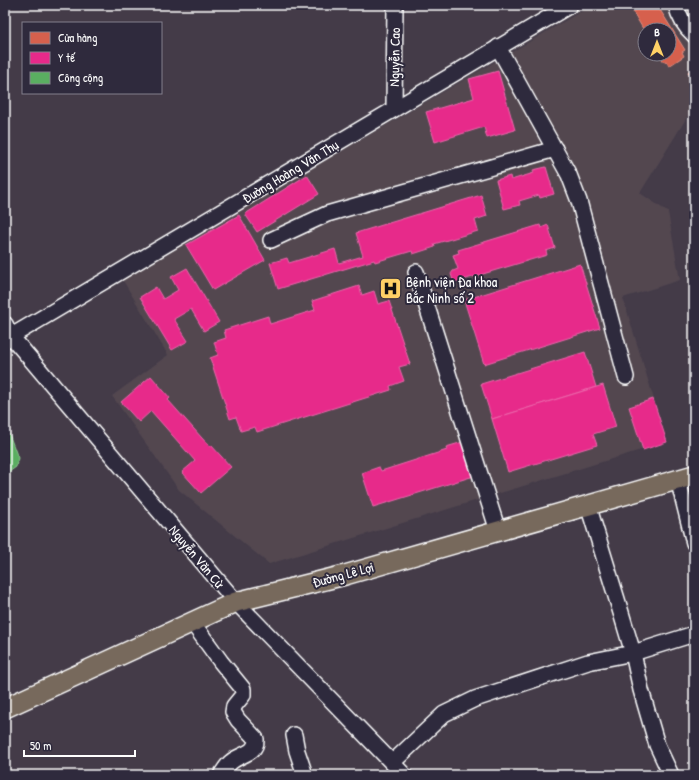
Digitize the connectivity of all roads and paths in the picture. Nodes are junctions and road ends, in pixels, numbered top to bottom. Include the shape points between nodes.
1 (395, 5) edge
2 (570, 5) edge
3 (676, 5) edge
4 (694, 35) edge
5 (498, 47) junction
6 (394, 109) junction
7 (555, 149) junction
8 (271, 240) dead end
9 (416, 272) dead end
10 (7, 333) edge
11 (626, 377) dead end
12 (686, 477) edge
13 (588, 505) junction
14 (498, 531) junction
15 (694, 543) edge
16 (236, 602) junction
17 (192, 622) junction
18 (694, 634) edge
19 (633, 653) junction
20 (5, 708) edge
21 (294, 735) dead end
22 (393, 762) junction
23 (221, 775) edge
24 (305, 775) edge
25 (404, 775) edge
26 (671, 775) edge

1 - 6 street, Nguyễn Cao
2 - 5 street, Đường Hoàng Văn Thụ
3 - 4 street via 685,26
5 - 6 street, Đường Hoàng Văn Thụ
5 - 7 street
6 - 10 street, Đường Hoàng Văn Thụ
7 - 8 street via 327,214
7 - 11 street via 579,201
9 - 14 street
10 - 16 street, Nguyễn Văn Cừ
12 - 13 main road, Đường Lê Lợi
12 - 15 street
13 - 14 main road, Đường Lê Lợi
13 - 19 street
14 - 16 main road, Đường Lê Lợi
16 - 17 main road, Đường Lê Lợi
16 - 22 street, Nguyễn Văn Cừ
17 - 20 main road, Đường Lê Lợi
17 - 23 street via 243,689 243,695 234,706 233,712 256,739 254,748 232,761
18 - 19 street
19 - 22 street via 573,667 460,706 444,714
19 - 26 street via 657,745
21 - 24 street
22 - 25 street, Nguyễn Văn Cừ

